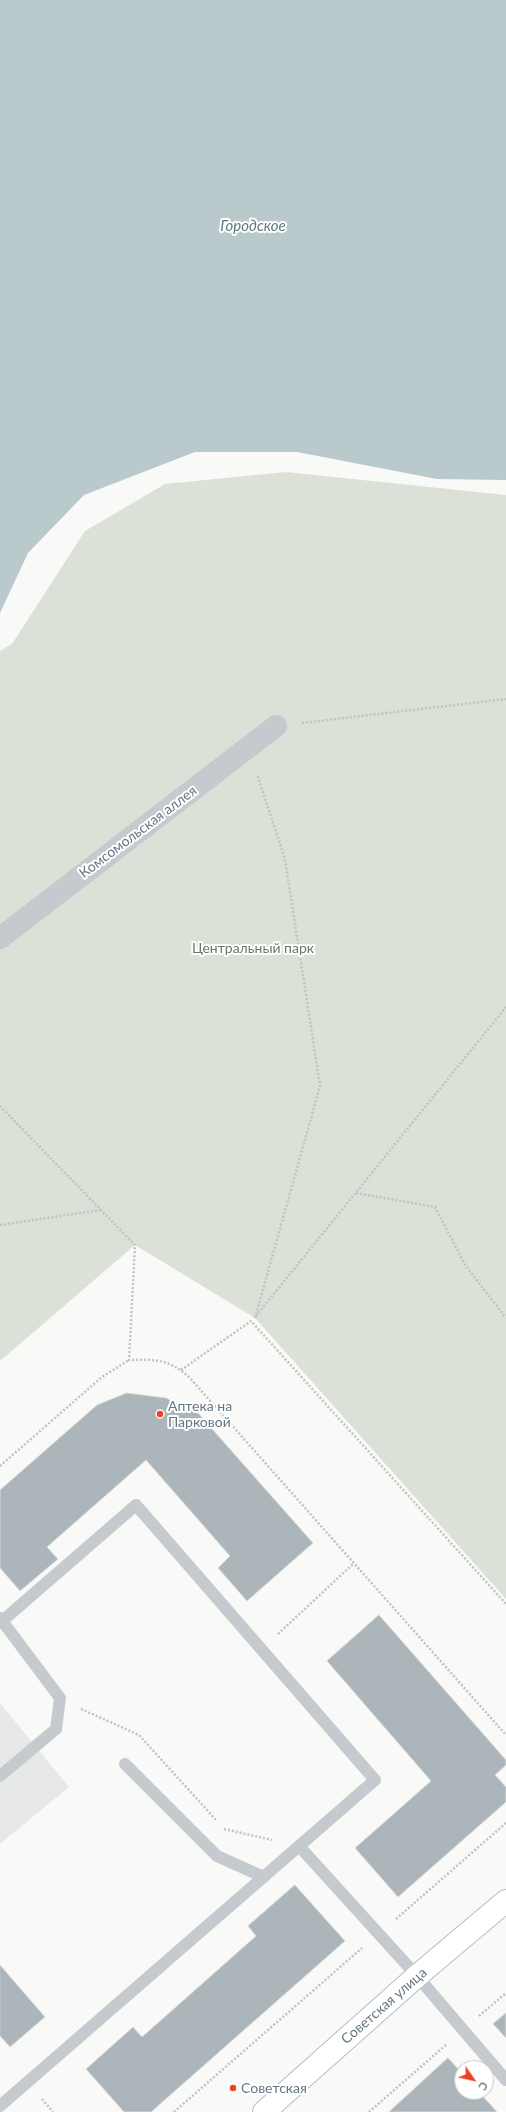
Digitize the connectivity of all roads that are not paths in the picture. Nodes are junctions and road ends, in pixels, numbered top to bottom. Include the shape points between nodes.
1 (276, 726) road end
2 (0, 938) edge
3 (1, 1621) edge
4 (125, 1764) dead end
5 (0, 1776) edge
6 (300, 1846) junction
7 (264, 1877) junction
8 (506, 1901) edge
9 (417, 1976) junction
10 (506, 2080) edge
11 (0, 2106) edge
12 (264, 2112) edge

1 - 2 street, Комсомольская аллея
3 - 5 lane via 60,1698 56,1729
3 - 6 lane via 136,1505 375,1780
4 - 7 lane via 217,1856
6 - 7 lane
6 - 9 lane
7 - 11 lane
8 - 9 main road, Советская улица
9 - 10 lane
9 - 12 main road, Советская улица

